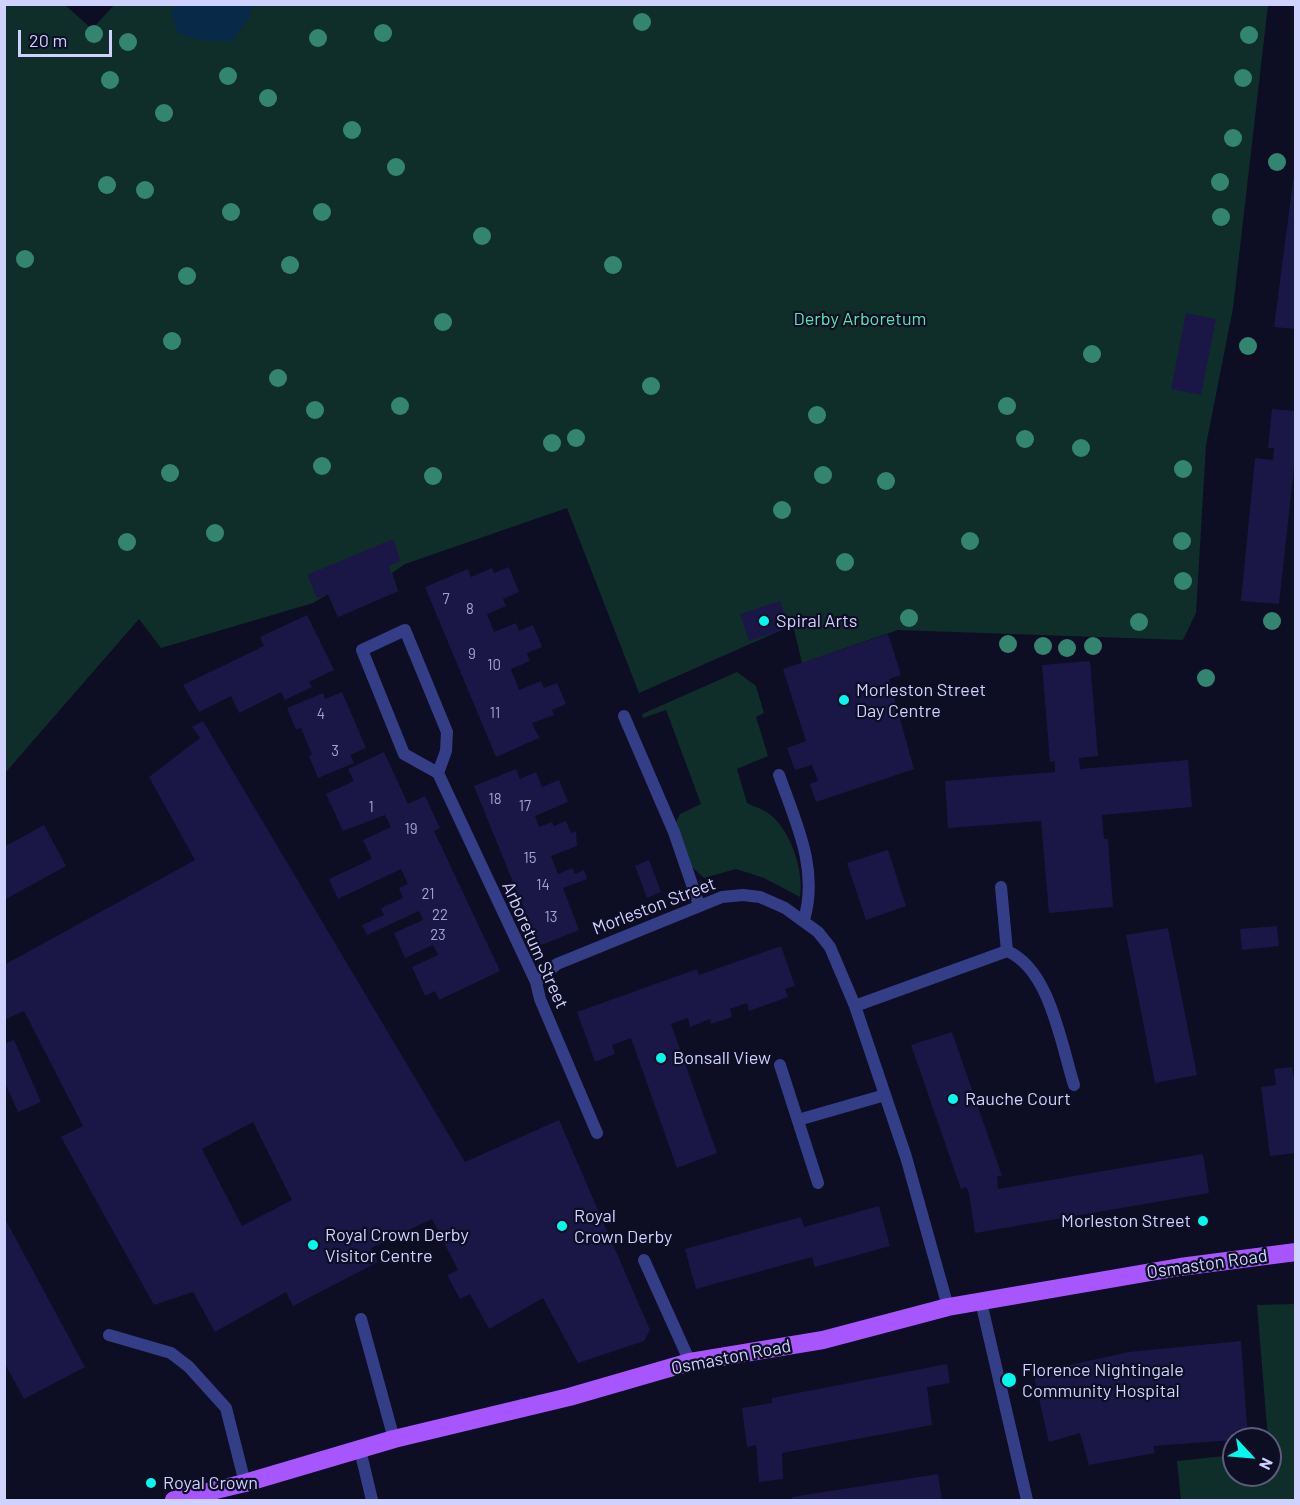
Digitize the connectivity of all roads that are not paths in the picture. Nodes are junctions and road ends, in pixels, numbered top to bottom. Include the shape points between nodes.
1 (624, 716) dead end
2 (438, 773) junction
3 (779, 774) dead end
4 (1001, 887) dead end
5 (699, 905) junction
6 (804, 920) junction
7 (1007, 951) junction
8 (536, 982) junction
9 (855, 1006) junction
10 (780, 1065) dead end
11 (1074, 1085) dead end
12 (885, 1095) junction
13 (798, 1120) junction
14 (597, 1133) dead end
15 (818, 1183) dead end
16 (1296, 1252) edge
17 (644, 1260) dead end
18 (981, 1302) junction
19 (948, 1307) junction
20 (361, 1319) dead end
21 (109, 1335) dead end
22 (690, 1362) junction
23 (394, 1439) junction
24 (360, 1450) junction
25 (245, 1483) junction
26 (174, 1500) edge
27 (372, 1500) edge
28 (1028, 1500) edge

1 - 5 street via 674,832
2 - 2 street via 404,754 362,650 405,630 447,732 446,751
2 - 8 street, Arboretum Street
3 - 6 street via 811,877
4 - 7 street
5 - 6 street, Morleston Street via 722,897 760,897
5 - 8 street, Morleston Street via 558,964
6 - 9 street, Morleston Street via 830,947
7 - 9 street
7 - 11 street via 1020,956 1042,984
8 - 14 street, Arboretum Street
9 - 12 street, Morleston Street
10 - 13 street
12 - 13 street
12 - 19 street, Morleston Street
13 - 15 street
16 - 18 main road, Osmaston Road via 1180,1267
17 - 22 street
18 - 19 main road, Osmaston Road
18 - 28 street
19 - 22 main road, Osmaston Road via 823,1340
20 - 23 street
21 - 25 street via 171,1353 189,1367 226,1408
22 - 23 main road, Osmaston Road via 569,1397
23 - 24 main road, Osmaston Road
24 - 25 main road, Osmaston Road
24 - 27 street
25 - 26 main road, Osmaston Road

